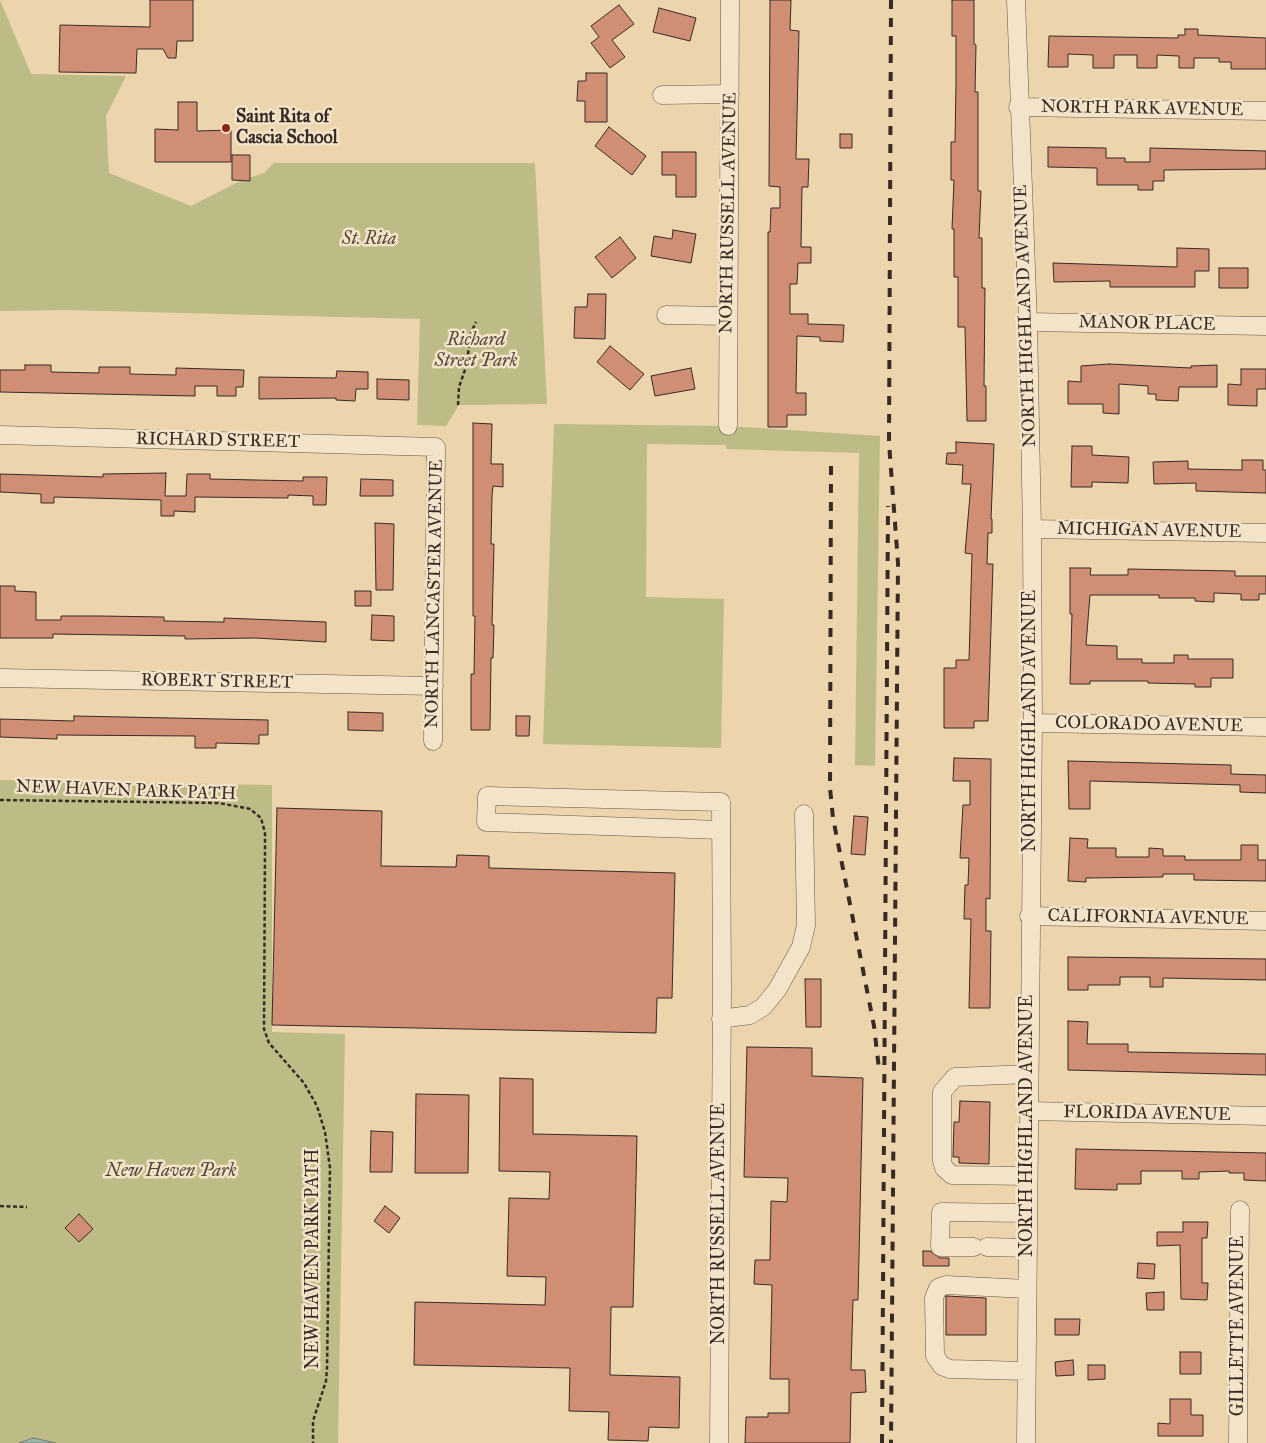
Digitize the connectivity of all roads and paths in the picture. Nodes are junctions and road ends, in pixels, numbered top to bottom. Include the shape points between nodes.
1 (730, 0) edge
2 (1016, 0) edge
3 (730, 94) junction
4 (662, 95) dead end
5 (1018, 107) junction
6 (1266, 111) edge
7 (666, 315) dead end
8 (728, 316) junction
9 (476, 322) dead end
10 (1028, 322) junction
11 (1266, 326) edge
12 (458, 405) dead end
13 (728, 426) dead end
14 (0, 435) edge
15 (436, 447) joint
16 (1032, 529) junction
17 (1266, 534) edge
18 (0, 678) edge
19 (434, 686) junction
20 (1033, 723) junction
21 (1266, 727) edge
22 (433, 741) dead end
23 (0, 800) edge
24 (804, 814) dead end
25 (721, 830) junction
26 (1029, 916) junction
27 (1266, 921) edge
28 (721, 1012) junction
29 (1029, 1074) junction
30 (1028, 1111) junction
31 (1266, 1116) edge
32 (1028, 1176) junction
33 (0, 1206) edge
34 (27, 1207) dead end
35 (1240, 1210) dead end
36 (1028, 1213) junction
37 (1028, 1248) junction
38 (1027, 1289) junction
39 (1026, 1371) junction
40 (313, 1443) edge
41 (719, 1443) edge
42 (1026, 1443) edge
43 (1238, 1443) edge

1 - 3 street, NORTH RUSSELL AVENUE
2 - 5 street, NORTH HIGHLAND AVENUE
3 - 4 street
3 - 8 street, NORTH RUSSELL AVENUE
5 - 6 street, NORTH PARK AVENUE
5 - 10 street, NORTH HIGHLAND AVENUE
7 - 8 street
8 - 13 street, NORTH RUSSELL AVENUE
9 - 12 path via 470,335
10 - 11 street, MANOR PLACE
10 - 16 street, NORTH HIGHLAND AVENUE
14 - 15 street, RICHARD STREET
15 - 19 street, NORTH LANCASTER AVENUE
16 - 17 street, MICHIGAN AVENUE
16 - 20 street, NORTH HIGHLAND AVENUE
18 - 19 street, ROBERT STREET
19 - 22 street, NORTH LANCASTER AVENUE
20 - 21 street, COLORADO AVENUE
20 - 26 street, NORTH HIGHLAND AVENUE
23 - 40 path, NEW HAVEN PARK PATH via 219,803 250,809 260,818 266,851 264,1029 269,1043 304,1083 316,1106 325,1132 330,1168 327,1368 314,1421
24 - 28 street via 806,924 801,947 778,990 763,1007 750,1015
25 - 25 street, NORTH RUSSELL AVENUE via 721,802 488,796 486,822
25 - 28 street, NORTH RUSSELL AVENUE
26 - 27 street, CALIFORNIA AVENUE
26 - 29 street, NORTH HIGHLAND AVENUE
28 - 41 street, NORTH RUSSELL AVENUE
29 - 30 street, NORTH HIGHLAND AVENUE
29 - 32 street via 955,1077 942,1092 944,1168 952,1175
30 - 31 street, FLORIDA AVENUE
30 - 32 street, NORTH HIGHLAND AVENUE
32 - 36 street, NORTH HIGHLAND AVENUE
33 - 34 path
35 - 43 street, GILLETTE AVENUE
36 - 37 street, NORTH HIGHLAND AVENUE
36 - 37 street via 941,1212 940,1247
37 - 38 street, NORTH HIGHLAND AVENUE
38 - 39 street, NORTH HIGHLAND AVENUE
38 - 39 street via 946,1285 938,1288 934,1298 935,1356 942,1366 950,1369
39 - 42 street, NORTH HIGHLAND AVENUE

